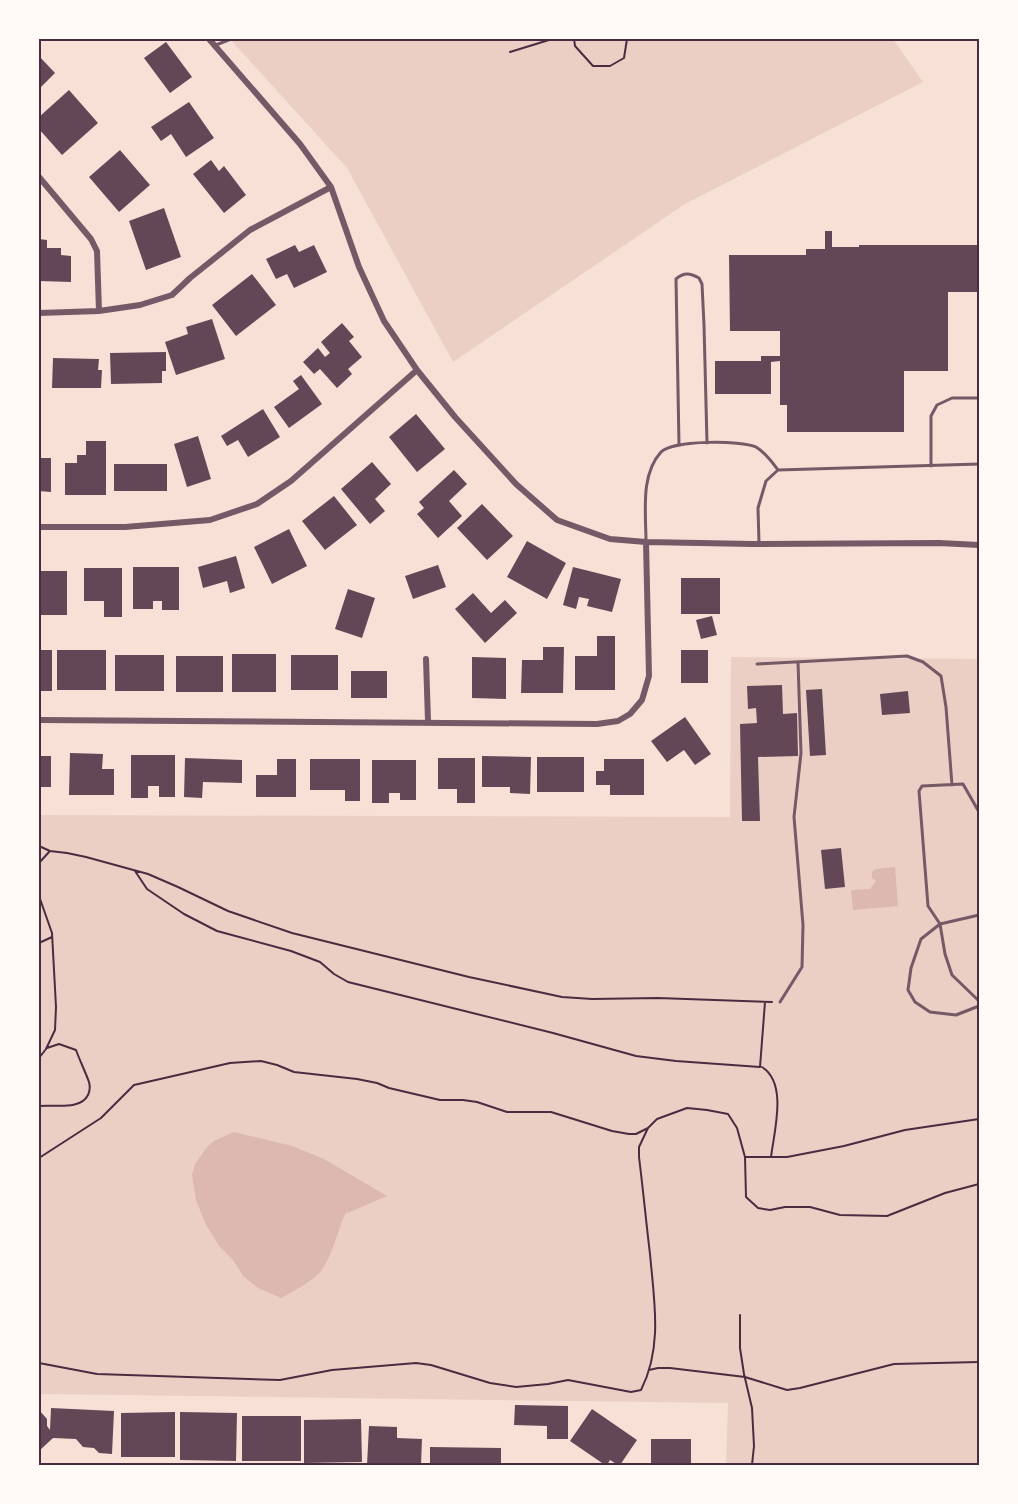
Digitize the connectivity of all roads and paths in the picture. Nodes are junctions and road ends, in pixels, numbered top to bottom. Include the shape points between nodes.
1 (209, 39) edge
2 (231, 39) edge
3 (550, 39) edge
4 (574, 39) edge
5 (627, 39) edge
6 (214, 45) junction
7 (510, 52) dead end
8 (39, 177) edge
9 (331, 188) junction
10 (99, 311) junction
11 (39, 313) edge
12 (417, 370) junction
13 (979, 398) edge
14 (707, 443) junction
15 (679, 446) junction
16 (979, 464) edge
17 (932, 466) junction
18 (778, 470) junction
19 (39, 527) edge
20 (646, 542) junction
21 (759, 543) junction
22 (979, 545) edge
23 (426, 659) dead end
24 (798, 662) junction
25 (757, 664) dead end
26 (39, 720) edge
27 (428, 722) junction
28 (952, 785) junction
29 (979, 812) edge
30 (39, 846) edge
31 (50, 851) junction
32 (39, 863) edge
33 (134, 870) junction
34 (39, 896) edge
35 (979, 915) edge
36 (940, 924) junction
37 (52, 937) junction
38 (39, 943) edge
39 (979, 1000) edge
40 (765, 1002) junction
41 (780, 1002) joint
42 (979, 1006) edge
43 (46, 1049) junction
44 (39, 1058) edge
45 (760, 1066) junction
46 (39, 1106) edge
47 (979, 1119) edge
48 (648, 1128) junction
49 (745, 1157) junction
50 (771, 1157) junction
51 (39, 1158) edge
52 (979, 1184) edge
53 (740, 1315) dead end
54 (979, 1362) edge
55 (39, 1363) edge
56 (649, 1370) junction
57 (745, 1377) junction
58 (752, 1465) edge

1 - 6 street
2 - 6 lane
3 - 7 path
4 - 5 path via 574,46 593,66 609,66 624,58
6 - 9 street via 300,144
8 - 10 street via 97,251
9 - 10 street via 250,230 172,295
9 - 12 street via 384,321
10 - 11 street
12 - 19 street via 291,481 257,504 210,520 125,527
12 - 20 street via 516,484 557,520 610,539
13 - 17 lane via 952,398 937,405 932,416
14 - 15 lane
14 - 15 lane via 702,284 688,273 676,279
14 - 18 lane via 754,446
15 - 20 lane via 662,451 652,466 646,485
16 - 17 lane
17 - 18 lane
18 - 21 lane via 766,481 758,508
20 - 21 street
20 - 27 street via 649,676 642,700 630,714 618,721 597,724
21 - 22 street
23 - 27 street
24 - 25 lane
24 - 28 lane via 907,656 941,676
24 - 41 lane via 801,753 795,817 802,967
26 - 27 street
28 - 29 lane via 963,784
28 - 36 lane via 922,786 919,791 928,906
30 - 31 path
31 - 32 path
31 - 33 path
33 - 40 path via 228,911 292,933 550,995
33 - 45 path via 147,889 184,915 217,931 320,962 348,982 636,1056
34 - 37 path
35 - 36 lane
36 - 39 lane via 952,975
36 - 42 lane via 921,939 908,990 915,1002 930,1012 956,1015
37 - 38 path
37 - 43 path via 55,1030
40 - 41 path
40 - 45 path
43 - 44 path
43 - 46 path via 59,1044 76,1050 90,1084 82,1103
45 - 50 path via 772,1077 778,1101
47 - 50 path
48 - 49 path via 657,1119 687,1108 728,1114 737,1128
48 - 51 path via 629,1134 551,1112 507,1112 477,1102 440,1100 357,1078 294,1072 261,1061 230,1063 134,1085 101,1118
48 - 56 path via 639,1157 657,1321
49 - 50 path
49 - 52 path via 746,1197 758,1208 770,1210 810,1207 840,1215 887,1216
53 - 57 path
54 - 57 path via 894,1364 787,1389
55 - 56 path via 97,1374 280,1380 332,1370 416,1363 516,1387 568,1380 631,1392 641,1390
56 - 57 path via 670,1368
57 - 58 path via 752,1408

